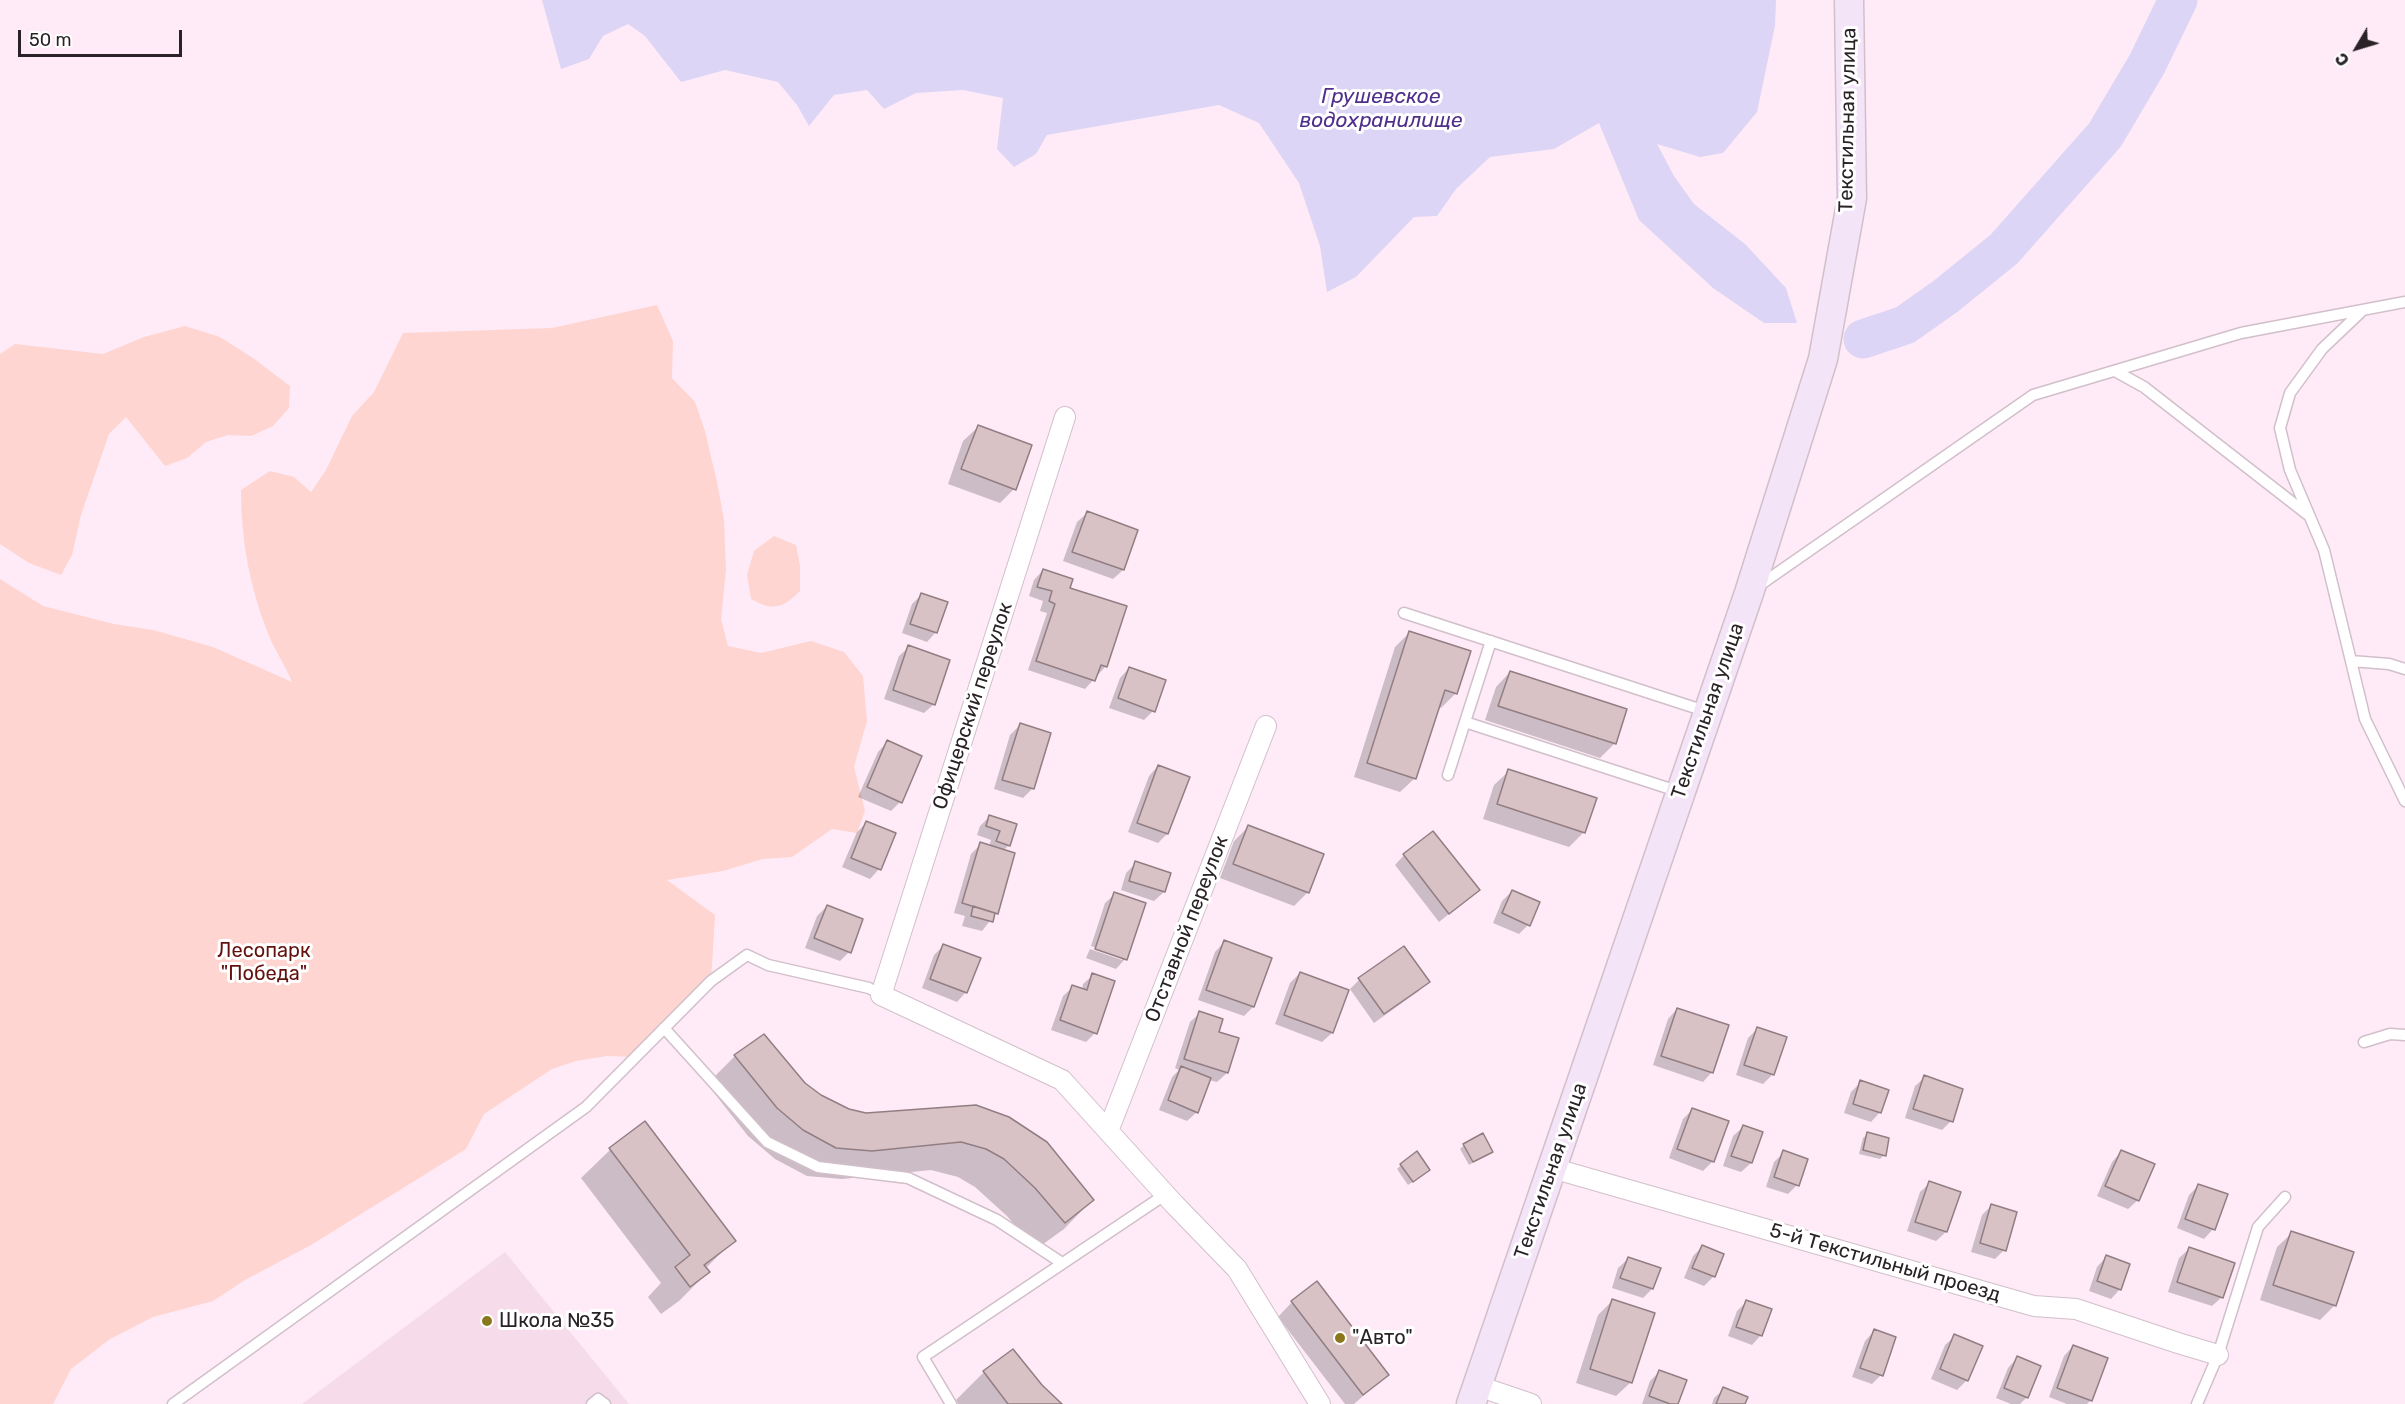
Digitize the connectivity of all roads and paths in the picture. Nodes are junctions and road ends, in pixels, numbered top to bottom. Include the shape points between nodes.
1 (1849, 0) edge
2 (2405, 302) edge
3 (2364, 310) junction
4 (2115, 371) junction
5 (1065, 417) dead end
6 (2310, 516) junction
7 (1749, 593) junction
8 (1404, 613) dead end
9 (1491, 642) junction
10 (2351, 661) junction
11 (2405, 669) edge
12 (1708, 712) junction
13 (1465, 722) junction
14 (1266, 726) dead end
15 (1448, 775) dead end
16 (1681, 792) junction
17 (2405, 801) edge
18 (881, 995) junction
19 (664, 1028) junction
20 (2405, 1035) edge
21 (2364, 1042) dead end
22 (1108, 1131) junction
23 (1552, 1168) junction
24 (1166, 1194) junction
25 (2285, 1197) dead end
26 (1062, 1263) junction
27 (2218, 1355) junction
28 (1474, 1395) edge
29 (173, 1404) edge
30 (591, 1404) edge
31 (605, 1404) edge
32 (951, 1404) edge
33 (1320, 1404) edge
34 (1531, 1404) edge
35 (2197, 1404) edge

1 - 7 main road, Текстильная улица via 1852,198 1823,359
2 - 3 lane
3 - 4 lane via 2241,333
3 - 6 lane via 2322,349 2290,393 2280,428 2290,470
4 - 6 lane via 2144,387
4 - 7 lane via 2033,395
5 - 18 street, Офицерский переулок
6 - 10 lane via 2324,550
7 - 12 main road, Текстильная улица
8 - 9 lane
9 - 12 lane
9 - 13 lane
10 - 11 lane
10 - 17 lane via 2365,719
12 - 16 main road, Текстильная улица
13 - 15 lane
13 - 16 lane
14 - 22 street, Отставной переулок
16 - 23 main road, Текстильная улица
18 - 19 lane via 869,988 768,965 747,955 711,981
18 - 22 street via 1062,1080
19 - 26 lane via 767,1142 818,1167 908,1178 997,1220
19 - 29 lane via 586,1107
20 - 21 lane via 2390,1034
22 - 24 street
23 - 27 street, 5-й Текстильный проезд via 2034,1306 2076,1309
23 - 28 main road, Текстильная улица
24 - 26 lane
24 - 33 street via 1237,1269
25 - 27 lane via 2258,1227
26 - 32 lane via 923,1357
27 - 35 lane
28 - 34 street
30 - 31 lane via 598,1399

